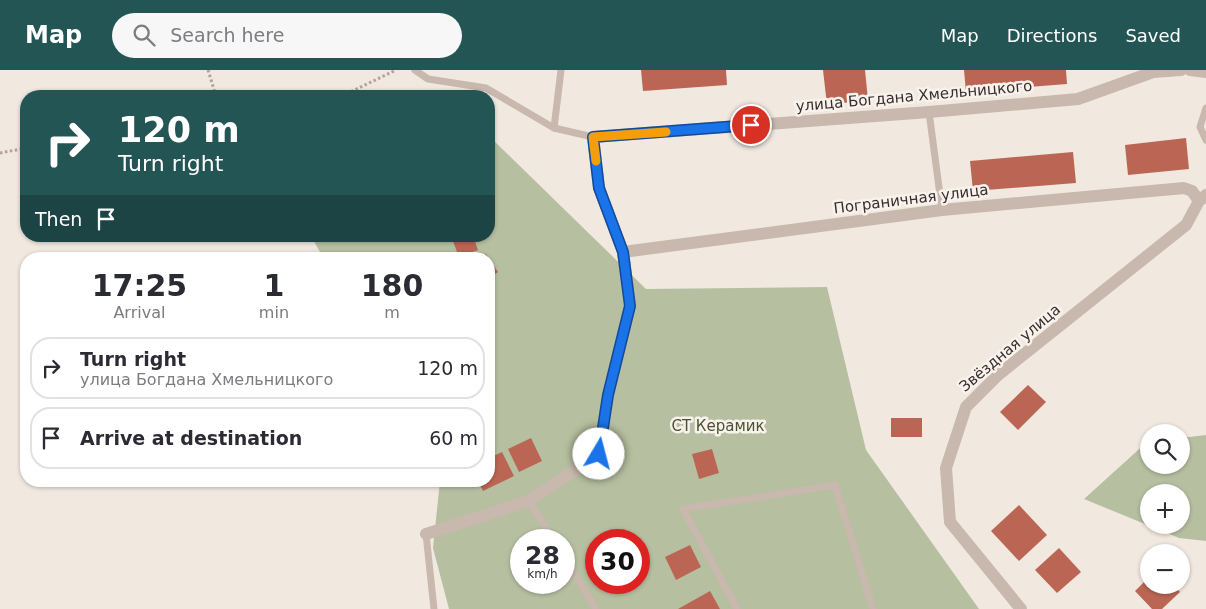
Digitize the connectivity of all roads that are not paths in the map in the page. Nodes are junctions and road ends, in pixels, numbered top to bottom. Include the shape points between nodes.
1 (415, 70) edge
2 (560, 70) edge
3 (1181, 70) edge
4 (1190, 70) edge
5 (1206, 72) edge
6 (489, 90) edge
7 (495, 93) edge
8 (1206, 108) edge
9 (929, 112) junction
10 (554, 128) junction
11 (593, 137) junction
12 (1206, 140) edge
13 (1203, 198) edge
14 (942, 210) junction
15 (623, 252) junction
16 (529, 500) junction
17 (546, 529) edge
18 (426, 534) joint
19 (575, 575) edge
20 (434, 609) edge
21 (596, 609) edge
22 (737, 609) edge
23 (873, 609) edge
24 (1021, 609) edge

1 - 6 lane via 428,79
2 - 10 lane
3 - 9 street, улица Богдана Хмельницкого via 1153,72 1078,99
4 - 5 street
7 - 10 lane
8 - 12 lane via 1200,127
9 - 11 street, улица Богдана Хмельницкого
9 - 14 lane
10 - 11 lane
11 - 15 street via 599,188
13 - 14 street, Пограничная улица via 1184,188
13 - 24 street, Звёздная улица via 1186,226 998,375 966,407 946,468 950,522
14 - 15 street, Пограничная улица
15 - 16 street via 630,306 608,395 599,454
16 - 17 lane
16 - 18 street
18 - 20 lane
19 - 21 lane
22 - 23 lane via 682,509 835,485

